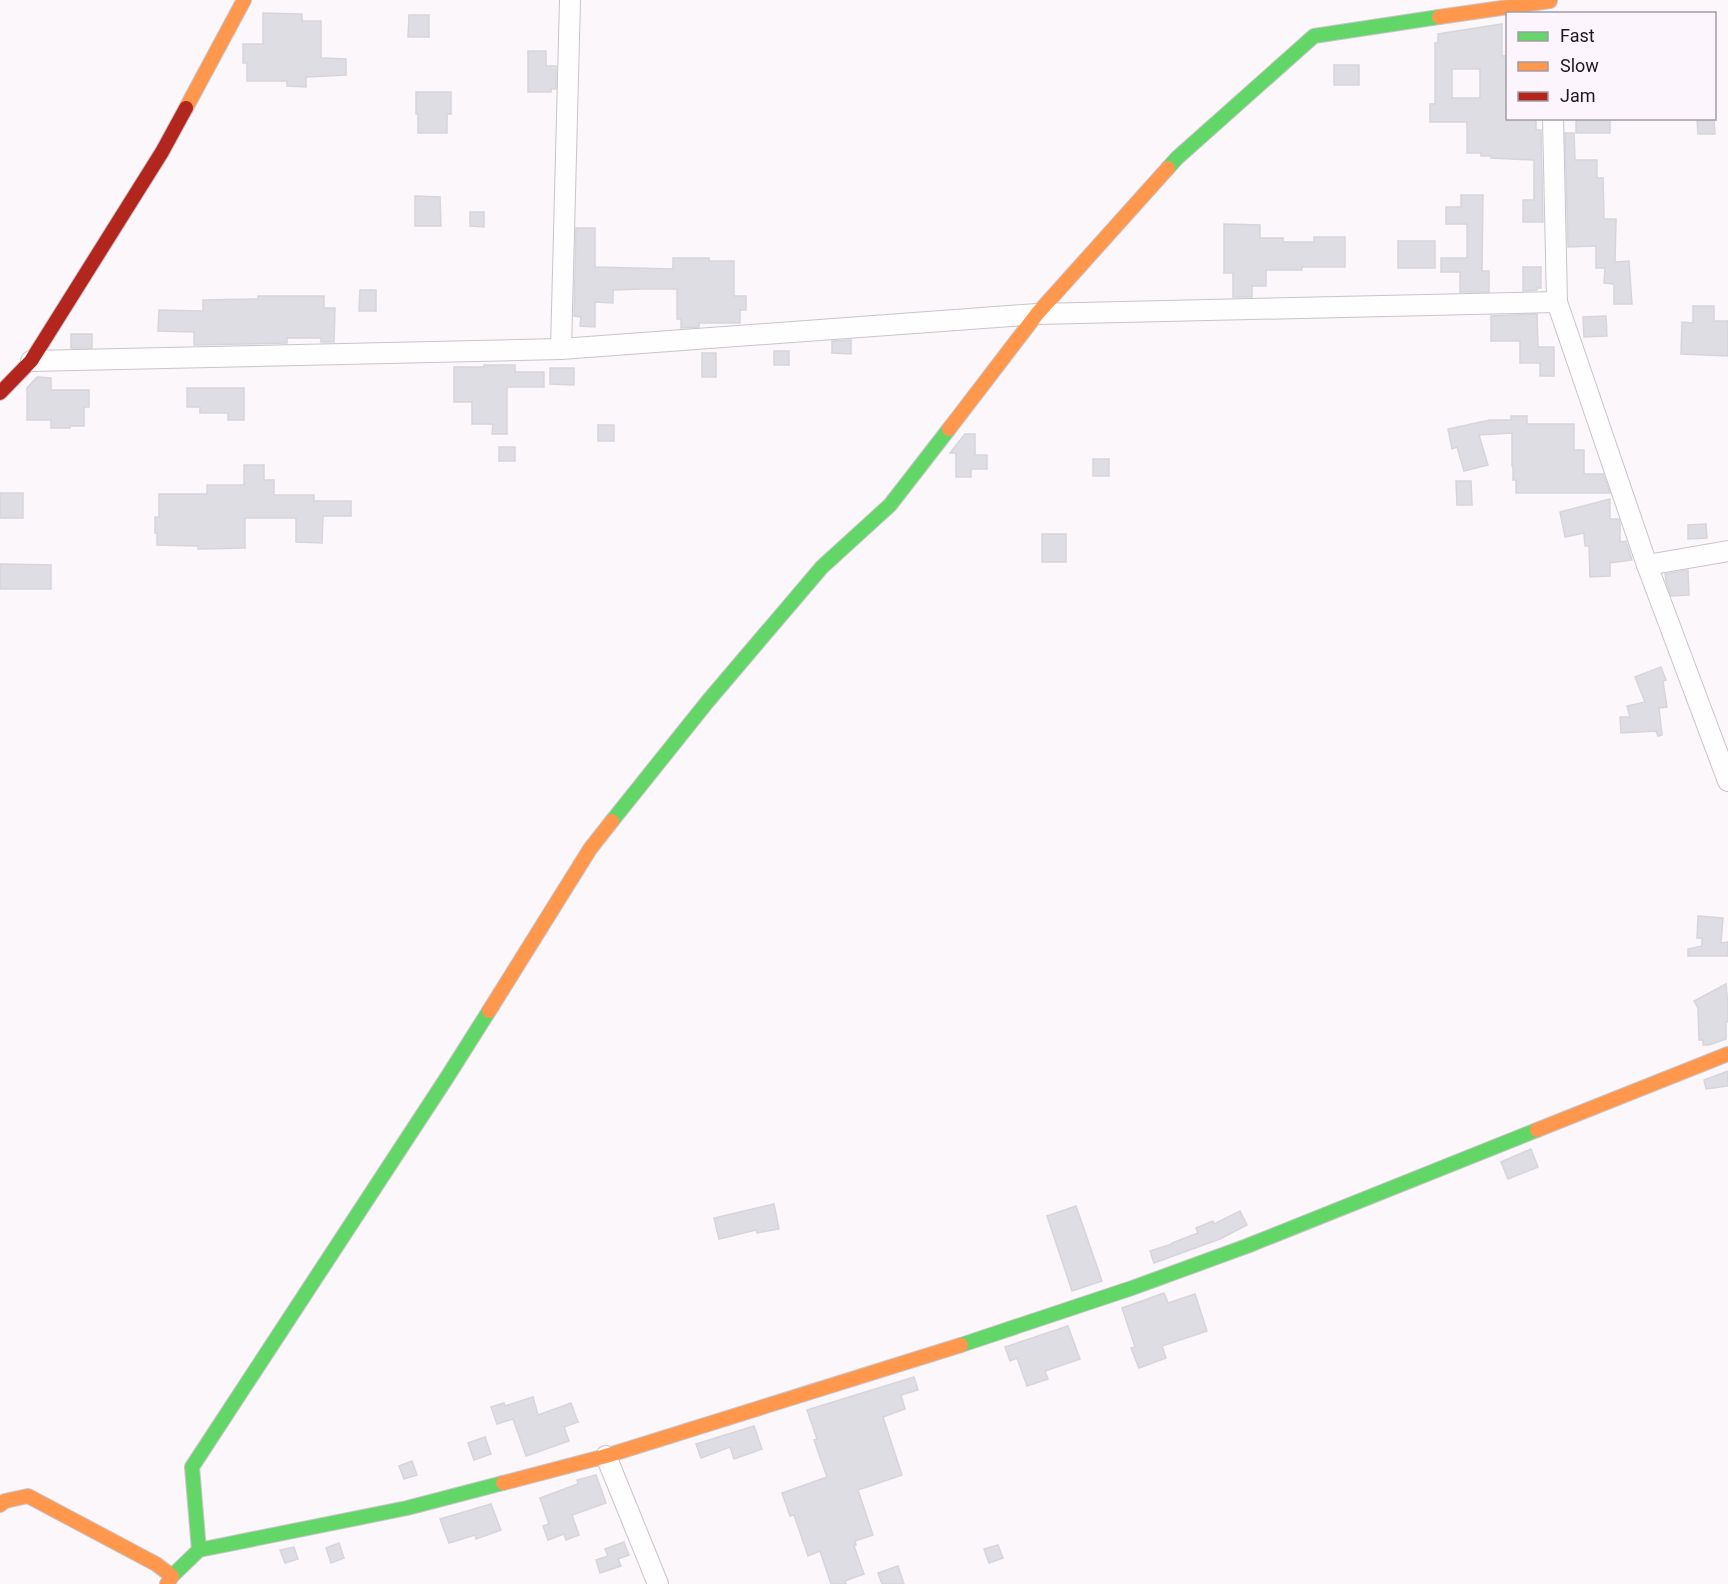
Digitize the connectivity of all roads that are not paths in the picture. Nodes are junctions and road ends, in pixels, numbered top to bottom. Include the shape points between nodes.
1 (244, 0) edge
2 (570, 0) edge
3 (1550, 5) edge
4 (1553, 120) edge
5 (1557, 302) junction
6 (1037, 314) junction
7 (561, 350) junction
8 (31, 361) junction
9 (0, 393) edge
10 (1728, 551) edge
11 (1647, 565) junction
12 (1728, 780) edge
13 (1728, 1054) edge
14 (606, 1456) junction
15 (0, 1505) edge
16 (199, 1550) junction
17 (170, 1580) edge
18 (658, 1584) edge

1 - 8 street via 162,152
2 - 7 street
3 - 6 street via 1314,36 1177,158
4 - 5 street
5 - 6 street
5 - 11 street
6 - 7 street
6 - 16 street via 890,505 822,567 590,849 446,1079 192,1467
7 - 8 street
8 - 9 street
10 - 11 street
11 - 12 street
13 - 14 street via 1132,1288
14 - 16 street via 407,1508
14 - 18 street
15 - 17 street via 28,1496 156,1564
16 - 17 street

